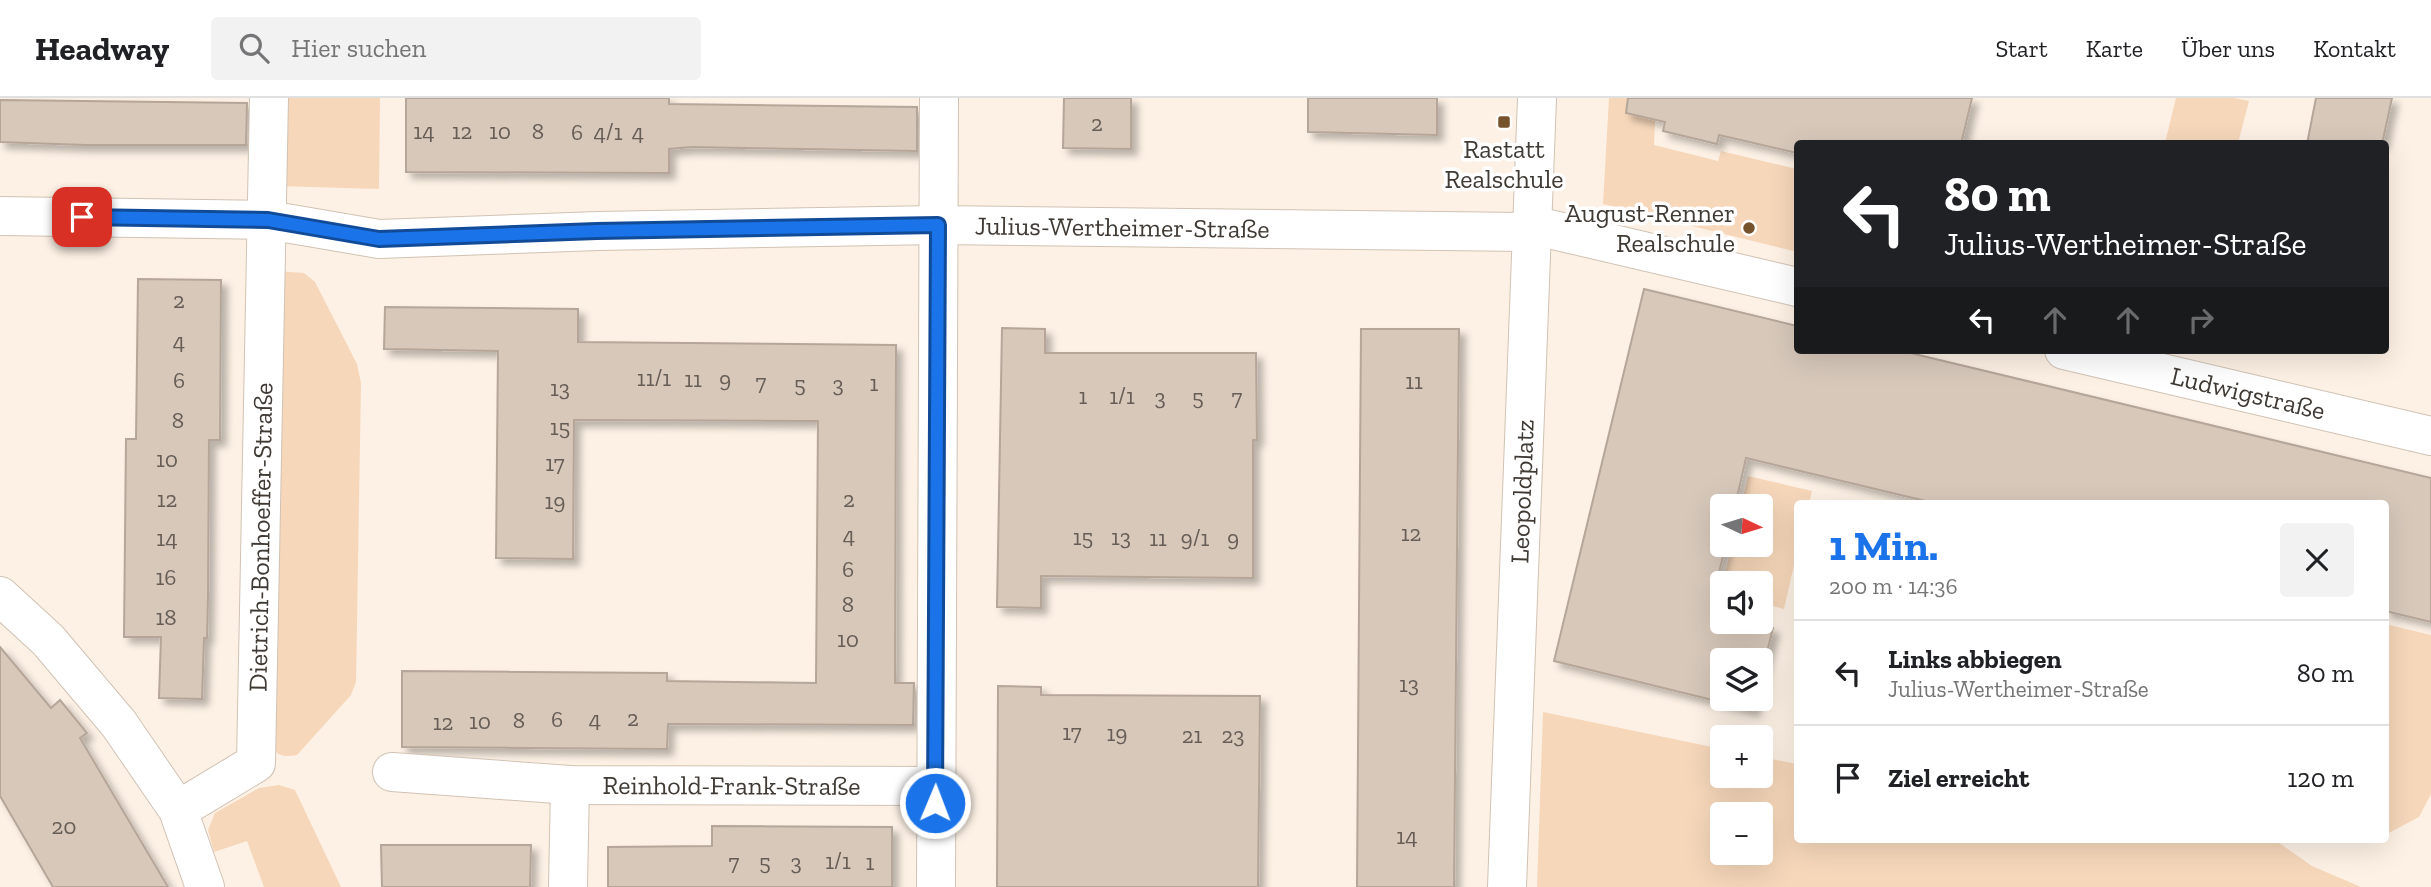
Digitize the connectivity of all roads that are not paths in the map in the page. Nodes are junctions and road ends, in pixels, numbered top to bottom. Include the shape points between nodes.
1 (269, 98) edge
2 (939, 98) edge
3 (1537, 98) edge
4 (0, 216) edge
5 (268, 220) junction
6 (938, 225) junction
7 (1532, 228) junction
8 (1794, 286) edge
9 (2081, 354) edge
10 (2431, 436) edge
11 (0, 596) edge
12 (392, 772) dead end
13 (570, 785) junction
14 (936, 786) junction
15 (178, 810) junction
16 (205, 887) edge
17 (568, 887) edge
18 (936, 887) edge
19 (1507, 887) edge

1 - 5 street
2 - 6 street
3 - 7 street, Leopoldplatz
4 - 5 street, Julius-Wertheimer-Straße
5 - 6 street, Julius-Wertheimer-Straße via 379,239
5 - 15 street, Dietrich-Bonhoeffer-Straße via 256,763
6 - 7 street, Julius-Wertheimer-Straße
6 - 14 street
7 - 8 street
7 - 19 street, Leopoldplatz
9 - 10 street, Ludwigstraße
11 - 15 street via 48,640 119,724
12 - 13 street, Reinhold-Frank-Straße
13 - 14 street, Reinhold-Frank-Straße
13 - 17 street, Reinhold-Frank-Straße
14 - 18 street
15 - 16 street

